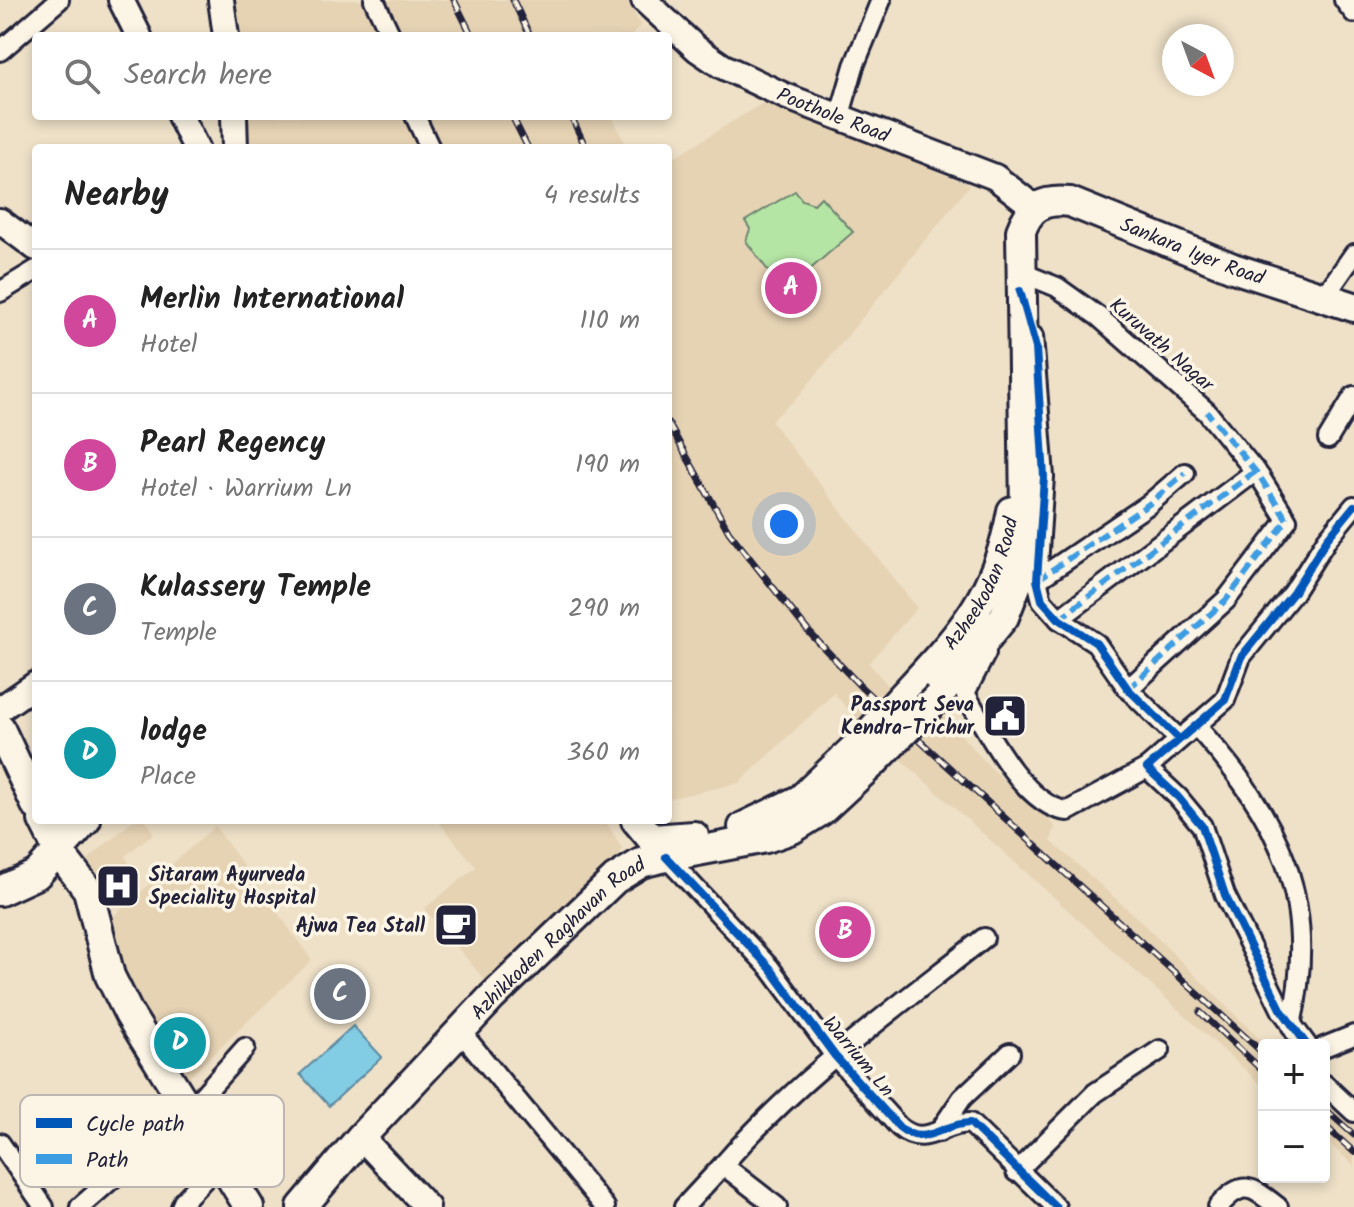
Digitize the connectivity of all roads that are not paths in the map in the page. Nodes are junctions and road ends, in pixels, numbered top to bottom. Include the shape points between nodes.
1 (59, 0) edge
2 (121, 0) edge
3 (221, 0) edge
4 (374, 0) edge
5 (644, 0) edge
6 (881, 0) edge
7 (1344, 0) edge
8 (1354, 13) edge
9 (137, 32) edge
10 (225, 32) edge
11 (389, 32) edge
12 (0, 51) edge
13 (840, 115) junction
14 (182, 120) edge
15 (234, 120) edge
16 (417, 120) edge
17 (194, 144) edge
18 (235, 144) edge
19 (428, 144) edge
20 (1034, 207) junction
21 (0, 221) edge
22 (32, 245) edge
23 (1354, 254) edge
24 (32, 272) edge
25 (1020, 282) junction
26 (0, 292) edge
27 (1324, 297) junction
28 (1354, 307) edge
29 (1354, 396) edge
30 (1328, 439) dead end
31 (1023, 448) junction
32 (1256, 471) junction
33 (1185, 473) dead end
34 (1354, 506) edge
35 (1037, 580) junction
36 (1004, 617) junction
37 (1059, 619) junction
38 (32, 687) edge
39 (1128, 689) junction
40 (0, 709) edge
41 (1196, 726) junction
42 (0, 729) edge
43 (1178, 738) junction
44 (868, 752) junction
45 (1147, 768) junction
46 (32, 797) edge
47 (45, 824) edge
48 (83, 824) edge
49 (645, 831) edge
50 (59, 852) junction
51 (0, 872) edge
52 (615, 879) junction
53 (0, 891) edge
54 (984, 938) dead end
55 (1291, 1025) junction
56 (460, 1031) junction
57 (1354, 1035) edge
58 (1300, 1039) edge
59 (1330, 1045) edge
60 (245, 1048) dead end
61 (1160, 1050) dead end
62 (1010, 1053) dead end
63 (835, 1056) junction
64 (1330, 1090) edge
65 (178, 1095) edge
66 (203, 1095) edge
67 (1354, 1112) edge
68 (938, 1134) junction
69 (361, 1137) junction
70 (0, 1143) edge
71 (723, 1165) junction
72 (20, 1172) edge
73 (1016, 1172) junction
74 (30, 1187) edge
75 (103, 1187) edge
76 (197, 1187) edge
77 (236, 1187) edge
78 (44, 1207) edge
79 (80, 1207) edge
80 (181, 1207) edge
81 (249, 1207) edge
82 (302, 1207) edge
83 (427, 1207) edge
84 (605, 1207) edge
85 (684, 1207) edge
86 (777, 1207) edge
87 (1056, 1207) edge
88 (1218, 1207) edge
89 (1278, 1207) edge

1 - 12 street
2 - 9 street
3 - 10 street
4 - 11 street
5 - 13 street, Poothole Road via 722,66
6 - 13 street
7 - 8 street
13 - 20 street, Poothole Road via 995,177
14 - 17 street
15 - 18 street
16 - 19 street
20 - 25 main road, Azheekodan Road via 1021,231
20 - 27 main road, Sankara Iyer Road via 1052,200 1070,202 1233,268
21 - 22 street
23 - 27 street
24 - 26 street
25 - 31 main road, Azheekodan Road
25 - 32 street, Kuruvath Nagar via 1057,287 1099,317 1207,412
25 - 35 street via 1036,348 1044,477
27 - 28 main road, Sankara Iyer Road
29 - 30 street
31 - 36 main road, Azheekodan Road via 1024,546 1020,576
31 - 44 main road, Azheekodan Road, bridge via 1006,542 988,592 954,641 901,698
32 - 37 street
32 - 39 street, Kuruvath Nagar via 1287,520 1226,600
33 - 35 street via 1149,504
34 - 41 street via 1241,657 1225,700
35 - 37 street via 1042,600
36 - 44 main road, Azheekodan Road, bridge via 938,697
36 - 45 street via 965,693 999,752 1044,803 1068,811
37 - 39 street via 1096,643
38 - 40 street
39 - 43 street
41 - 43 street
41 - 55 street via 1247,790 1292,874 1303,953
42 - 46 main road
43 - 45 street
44 - 49 main road, Azhikkoden Raghavan Road via 821,811 792,829 766,838
45 - 55 street via 1202,826 1225,895
47 - 50 main road
48 - 50 main road
49 - 52 main road via 633,858
49 - 52 main road, Azhikkoden Raghavan Road via 641,863
49 - 63 street, Warrium Ln via 770,968
50 - 51 main road
50 - 53 main road via 37,874
50 - 65 main road via 88,890 116,990
52 - 56 main road, Azhikkoden Raghavan Road
54 - 63 street
55 - 58 street
56 - 69 main road, Azhikkoden Raghavan Road
56 - 84 street
57 - 59 street
60 - 66 street
61 - 73 street via 1095,1093
62 - 68 street via 962,1098
63 - 68 street, Warrium Ln via 909,1136
63 - 71 street via 761,1121
64 - 67 street
68 - 73 street, Warrium Ln via 970,1123
69 - 82 main road, Azhikkoden Raghavan Road
69 - 83 street
70 - 72 street
71 - 85 street
71 - 86 street
73 - 87 street, Warrium Ln
74 - 78 street
75 - 79 street
76 - 80 street
77 - 81 main road
88 - 89 street via 1245,1187

